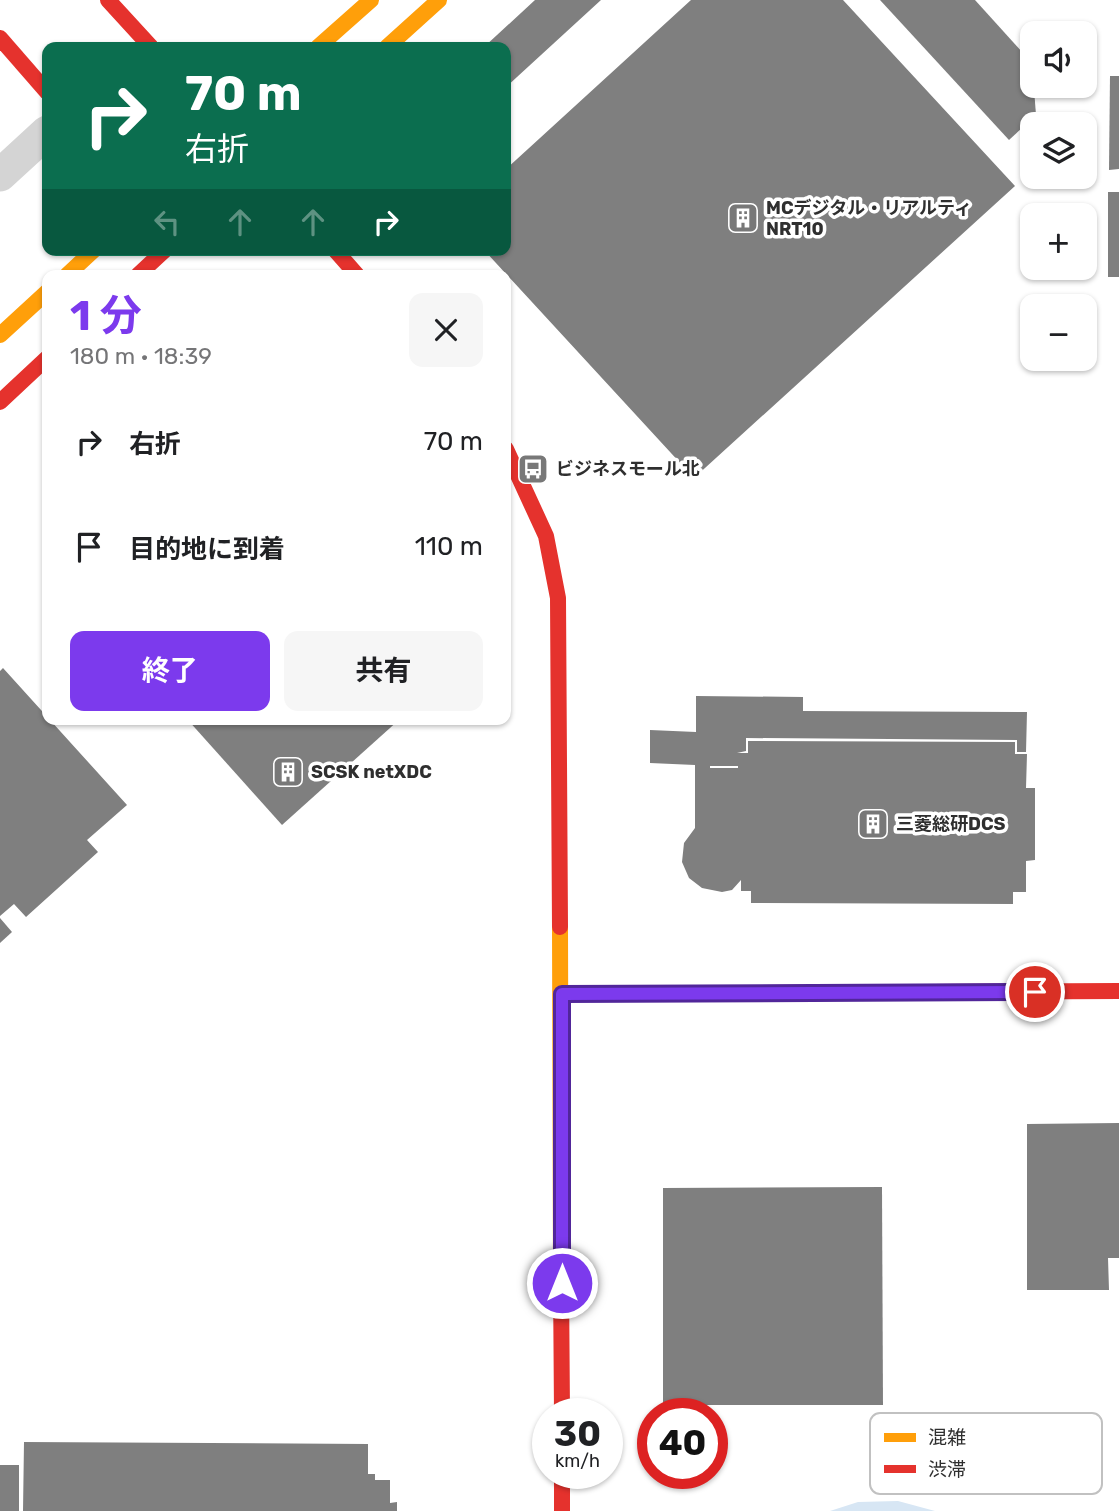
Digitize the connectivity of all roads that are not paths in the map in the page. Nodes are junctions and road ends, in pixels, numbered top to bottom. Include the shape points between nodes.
1 (108, 0) edge
2 (371, 0) edge
3 (439, 0) edge
4 (1, 42) edge
5 (146, 42) edge
6 (324, 42) edge
7 (393, 42) edge
8 (42, 87) edge
9 (42, 137) edge
10 (0, 175) edge
11 (88, 256) edge
12 (159, 256) edge
13 (340, 256) edge
14 (72, 270) edge
15 (143, 270) edge
16 (353, 270) edge
17 (42, 297) edge
18 (0, 335) edge
19 (42, 363) edge
20 (0, 402) edge
21 (511, 460) edge
22 (1119, 992) edge
23 (562, 994) junction
24 (562, 1398) edge
25 (562, 1489) edge
26 (562, 1511) edge

1 - 5 street
2 - 6 street
3 - 7 street
4 - 8 street
9 - 10 street
11 - 14 street
12 - 15 street
13 - 16 street
17 - 18 street
19 - 20 street
21 - 23 street via 546,536 558,598
22 - 23 street
23 - 24 street
25 - 26 street

